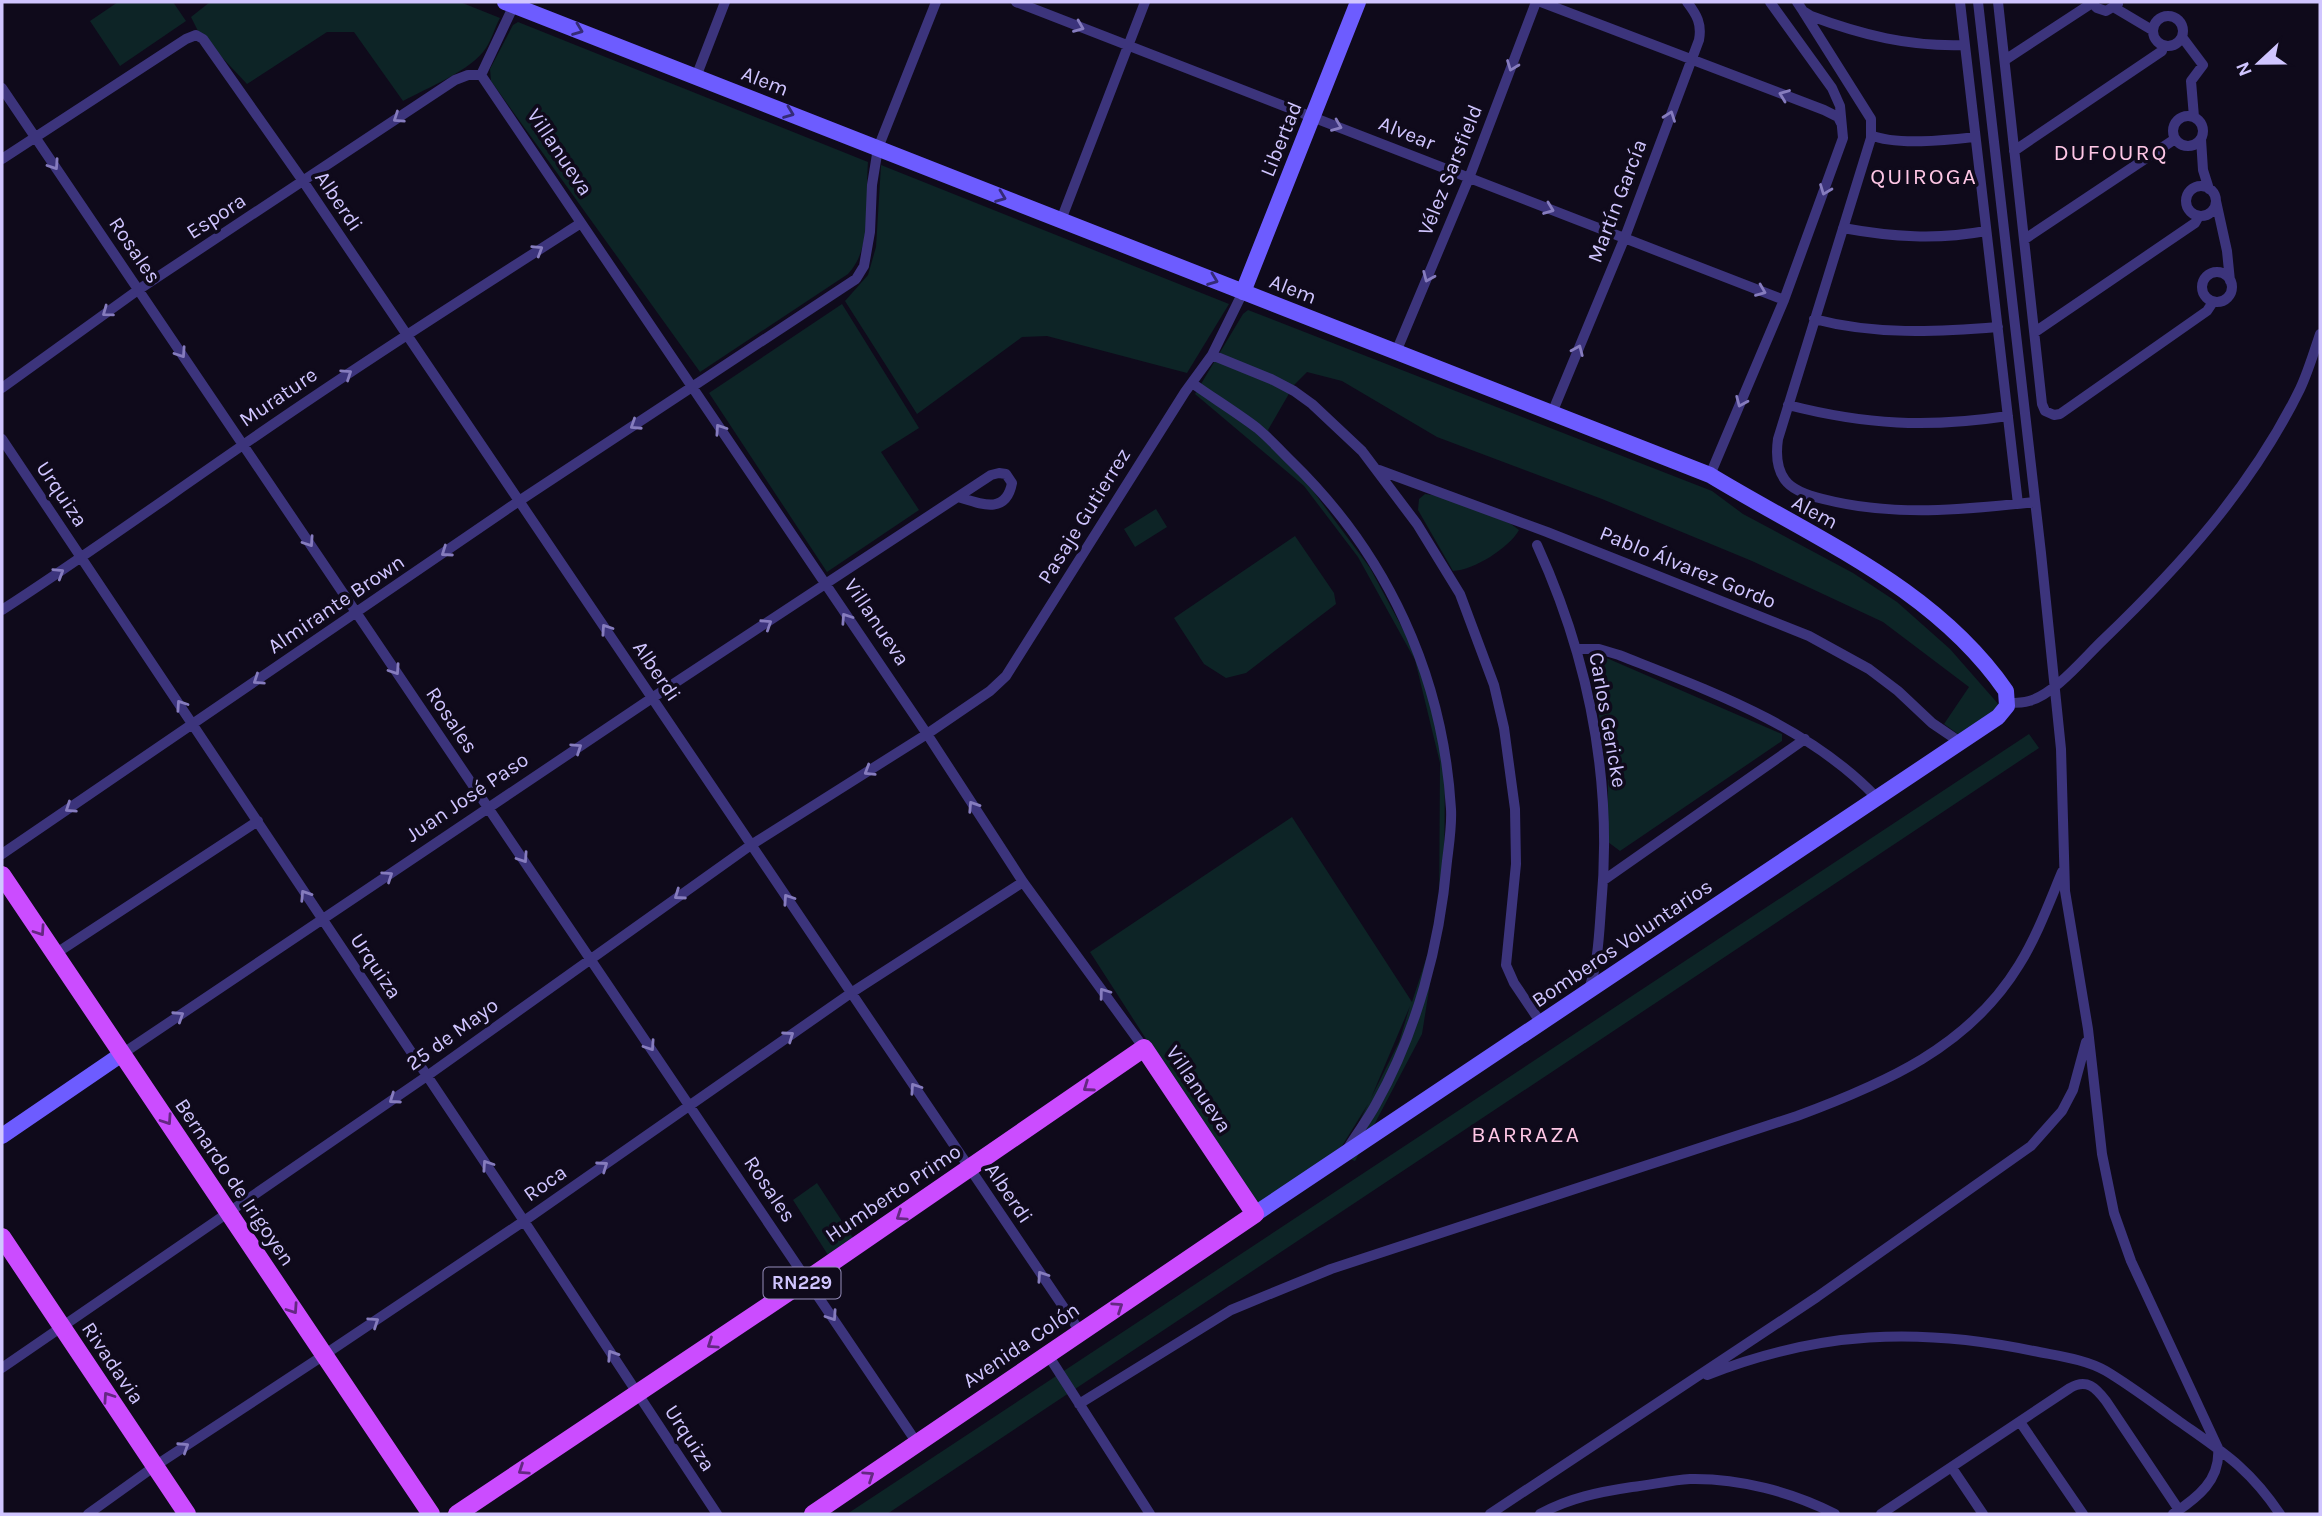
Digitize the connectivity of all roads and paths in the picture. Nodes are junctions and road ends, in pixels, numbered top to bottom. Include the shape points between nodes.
1 (725, 2) edge
2 (936, 2) edge
3 (1016, 2) edge
4 (1145, 2) edge
5 (1358, 2) edge
6 (1539, 2) edge
7 (1687, 2) edge
8 (1770, 2) edge
9 (1960, 2) edge
10 (1978, 2) edge
11 (1998, 2) edge
12 (511, 3) edge
13 (2092, 3) edge
14 (2117, 5) edge
15 (1800, 6) edge
16 (2152, 30) junction
17 (2182, 37) junction
18 (1965, 45) junction
19 (1127, 46) junction
20 (2163, 46) junction
21 (1691, 60) junction
22 (2005, 60) junction
23 (481, 75) junction
24 (696, 77) junction
25 (2, 88) edge
26 (1313, 117) junction
27 (2194, 117) junction
28 (1842, 125) junction
29 (1871, 135) junction
30 (35, 137) junction
31 (1976, 137) junction
32 (2175, 139) junction
33 (2201, 139) junction
34 (878, 148) junction
35 (2014, 151) junction
36 (2, 159) edge
37 (1469, 178) junction
38 (303, 181) junction
39 (2209, 189) junction
40 (2216, 201) junction
41 (2199, 216) junction
42 (1061, 220) junction
43 (580, 223) junction
44 (1843, 228) junction
45 (1986, 231) junction
46 (1625, 237) junction
47 (2025, 239) junction
48 (2230, 281) junction
49 (138, 290) junction
50 (1243, 292) junction
51 (1784, 300) junction
52 (2213, 302) junction
53 (1814, 319) junction
54 (1997, 327) junction
55 (2035, 332) junction
56 (406, 334) junction
57 (2320, 334) edge
58 (1396, 352) junction
59 (1212, 355) junction
60 (1192, 383) junction
61 (2, 388) edge
62 (692, 388) junction
63 (1788, 405) junction
64 (1552, 413) junction
65 (2008, 416) junction
66 (2, 439) edge
67 (243, 444) junction
68 (1378, 470) junction
69 (1710, 475) junction
70 (958, 497) junction
71 (519, 501) junction
72 (2035, 502) junction
73 (2018, 504) junction
74 (1537, 545) dead end
75 (83, 558) junction
76 (825, 586) junction
77 (2, 610) edge
78 (357, 613) junction
79 (1577, 649) junction
80 (2054, 687) junction
81 (652, 698) junction
82 (2008, 703) junction
83 (194, 724) junction
84 (926, 734) junction
85 (1805, 739) junction
86 (1960, 742) junction
87 (1877, 797) junction
88 (488, 807) junction
89 (258, 821) junction
90 (751, 845) junction
91 (2, 854) edge
92 (2063, 869) junction
93 (2, 875) edge
94 (1604, 880) junction
95 (1023, 882) junction
96 (322, 921) junction
97 (55, 954) junction
98 (590, 958) junction
99 (1587, 992) junction
100 (851, 993) junction
101 (1541, 1023) junction
102 (2088, 1029) junction
103 (1144, 1048) junction
104 (122, 1054) junction
105 (427, 1076) junction
106 (690, 1106) junction
107 (2, 1136) edge
108 (1333, 1162) junction
109 (970, 1169) junction
110 (229, 1213) junction
111 (1255, 1214) junction
112 (524, 1221) junction
113 (2, 1237) edge
114 (808, 1279) junction
115 (61, 1326) junction
116 (1081, 1333) junction
117 (1048, 1355) junction
118 (324, 1356) junction
119 (2, 1368) edge
120 (1685, 1384) junction
121 (638, 1394) junction
122 (1079, 1404) junction
123 (2020, 1422) junction
124 (917, 1443) junction
125 (2218, 1448) junction
126 (155, 1466) junction
127 (1952, 1468) junction
128 (2176, 1512) edge
129 (1886, 1513) edge
130 (88, 1514) edge
131 (187, 1514) edge
132 (431, 1514) edge
133 (457, 1514) edge
134 (717, 1514) edge
135 (813, 1514) edge
136 (1150, 1514) edge
137 (1490, 1514) edge
138 (1540, 1514) edge
139 (1835, 1514) edge
140 (1983, 1514) edge
141 (2083, 1514) edge
142 (2280, 1514) edge

1 - 24 street
2 - 34 street, Almirante Brown
3 -> 19 street, Alvear
4 - 19 street
5 - 26 main road, Libertad
6 - 21 street
6 -> 37 street, Vélez Sarsfield
7 - 21 street, Martín García via 1701,29
8 - 28 street via 1832,88
9 - 18 street
10 - 72 street
11 - 22 street
12 - 23 street
12 -> 24 main road, Alem
13 - 14 street via 2101,10
13 - 22 street
14 - 16 street
15 - 18 street via 1811,16 1870,36
15 - 29 street via 1871,119
16 - 17 street via 2157,20 2171,16 2182,25
16 - 20 street
17 - 20 street via 2173,46
17 - 27 street via 2203,65 2191,81
18 - 31 street
19 - 26 street, Alvear
19 - 42 street
20 - 35 street via 2162,51
28 -> 21 street via 1838,117 1824,110
46 -> 21 street, Martín García
22 - 35 street
23 -> 38 street, Espora via 455,80
23 - 43 street, Villanueva
24 -> 34 main road, Alem
25 - 30 street, Rosales
26 -> 37 street, Alvear
26 - 50 main road, Libertad
27 - 32 street via 2176,121
27 - 33 street via 2203,129
28 -> 51 street via 1839,154
29 - 31 street via 1931,141
29 - 44 street
30 - 36 street
30 - 38 street, Alberdi via 196,35 207,43
30 -> 49 street, Rosales
31 - 45 street
32 - 33 street via 2188,146
32 - 47 street
33 - 39 street
34 -> 42 main road, Alem
34 - 62 street, Almirante Brown via 870,232 864,266 856,279
35 - 47 street
37 -> 46 street, Alvear
37 -> 58 street, Vélez Sarsfield
38 - 49 street, Espora
38 - 56 street, Alberdi
39 - 40 street
39 - 41 street via 2198,187 2188,195 2188,208
40 - 41 street via 2212,212
40 - 48 street
41 - 55 street
42 -> 50 main road, Alem
56 -> 43 street, Murature
43 - 62 street, Villanueva
44 - 45 street via 1910,237
44 - 53 street
45 - 54 street
46 -> 51 street, Alvear
64 -> 46 street, Martín García
47 - 55 street
48 - 52 street via 2230,295
48 - 52 street via 2218,272 2205,278 2203,292
49 -> 61 street, Espora
49 -> 67 street, Rosales
50 - 58 main road, Alem
50 - 59 street, Pasaje Gutierrez
51 -> 69 street
52 - 55 street via 2207,311 2060,414 2045,411 2042,404
53 - 54 street via 1900,331
53 - 63 street
54 - 65 street
67 -> 56 street, Murature
56 - 71 street, Alberdi
57 - 80 street via 2301,387 2278,430 2211,527
58 - 64 main road, Alem
59 - 60 street, Pasaje Gutierrez
59 - 68 street via 1294,391 1341,430
60 - 84 street, Pasaje Gutierrez via 1006,676
60 - 108 street via 1258,429 1354,532 1409,626 1440,728 1451,811 1444,895 1433,949 1414,1018 1388,1082 1346,1151
62 -> 71 street, Almirante Brown
76 -> 62 street, Villanueva
63 - 65 street via 1831,416 1895,423
63 - 73 street via 1777,439 1779,466 1789,484 1813,496 1905,511
64 - 69 main road, Alem
65 - 73 street
66 - 75 street, Urquiza
67 - 75 street, Murature
67 -> 78 street, Rosales
68 - 86 street, Pablo Álvarez Gordo via 1809,636 1869,669
68 - 101 street via 1460,594 1494,685 1515,809 1516,864 1506,965
69 - 82 main road, Alem via 1893,581 1969,648 2004,688
70 - 70 street, Juan José Paso via 991,475 1006,474 1012,483 1004,502 991,505
70 - 76 street, Juan José Paso
71 -> 78 street, Almirante Brown
81 -> 71 street, Alberdi
72 - 73 street
72 - 80 street
74 - 79 street, Carlos Gericke
77 -> 75 street, Murature
83 -> 75 street, Urquiza
81 -> 76 street, Juan José Paso
84 -> 76 street, Villanueva
78 -> 83 street, Almirante Brown
78 -> 88 street, Rosales
79 - 85 street via 1599,649 1653,668
79 - 94 street, Carlos Gericke via 1601,760
80 - 82 street via 2033,700
80 - 92 street via 2062,771
88 -> 81 street, Juan José Paso
81 - 90 street, Alberdi
82 - 86 main road, Bomberos Voluntarios via 2001,715
83 - 89 street, Urquiza
83 -> 91 street, Almirante Brown
84 -> 90 street, 25 de Mayo
95 -> 84 street, Villanueva
85 - 87 street via 1827,752
85 - 94 street
86 - 87 main road, Bomberos Voluntarios
87 - 99 main road, Bomberos Voluntarios
96 -> 88 street, Juan José Paso
88 -> 98 street, Rosales
96 -> 89 street, Urquiza
89 - 97 street
90 -> 98 street, 25 de Mayo
100 -> 90 street, Alberdi
92 - 102 street
92 - 122 street via 2030,946 1997,996 1950,1042 1910,1068 1797,1116 1331,1269 1259,1297 1205,1325
93 -> 97 main road, Bernardo de Irigoyen
94 - 99 street, Carlos Gericke via 1594,975
95 - 100 street, Roca
103 -> 95 street, Villanueva
104 -> 96 street, Juan José Paso
96 - 105 street, Urquiza
97 - 104 main road, Bernardo de Irigoyen
98 - 105 street, 25 de Mayo
98 -> 106 street, Rosales
99 - 101 main road, Bomberos Voluntarios
106 -> 100 street, Roca
109 -> 100 street, Alberdi
101 - 108 main road, Bomberos Voluntarios
102 - 120 street via 2073,1090 2062,1111 2031,1146
102 - 125 street via 2102,1154 2114,1213 2131,1261
103 -> 109 main road, Humberto Primo / RN229
103 - 111 main road, Villanueva
104 - 107 main road, Juan José Paso
104 -> 110 main road, Bernardo de Irigoyen
105 -> 110 street, 25 de Mayo
112 -> 105 street, Urquiza
112 -> 106 street, Roca
106 - 114 street, Rosales
108 - 111 main road, Bomberos Voluntarios
109 -> 114 main road, Humberto Primo / RN229
116 -> 109 street, Alberdi
110 - 115 street, 25 de Mayo
110 -> 118 main road, Bernardo de Irigoyen
116 -> 111 main road, Avenida Colón
118 -> 112 street, Roca
121 -> 112 street, Urquiza
113 - 115 main road, Rivadavia
114 -> 121 main road, Humberto Primo / RN229
114 -> 124 street, Rosales
115 - 119 street, 25 de Mayo
126 -> 115 main road, Rivadavia
116 - 117 main road, Avenida Colón
117 - 122 street
117 - 124 main road, Avenida Colón
126 -> 118 street, Roca
118 - 132 main road, Bernardo de Irigoyen
120 - 125 street via 1768,1354 1849,1339 1909,1335 1989,1342 2105,1371
120 - 137 street
121 -> 133 main road, Humberto Primo / RN229
121 - 134 street, Urquiza
122 - 136 street
123 - 127 street
123 - 128 street via 2070,1388 2084,1383 2094,1386
123 - 141 street
135 -> 124 main road, Avenida Colón
125 - 128 street via 2216,1474
125 - 142 street via 2261,1486
126 - 130 street, Roca
126 - 131 main road, Rivadavia
127 - 129 street
127 - 140 street
138 - 139 street via 1576,1497 1690,1479 1774,1491

